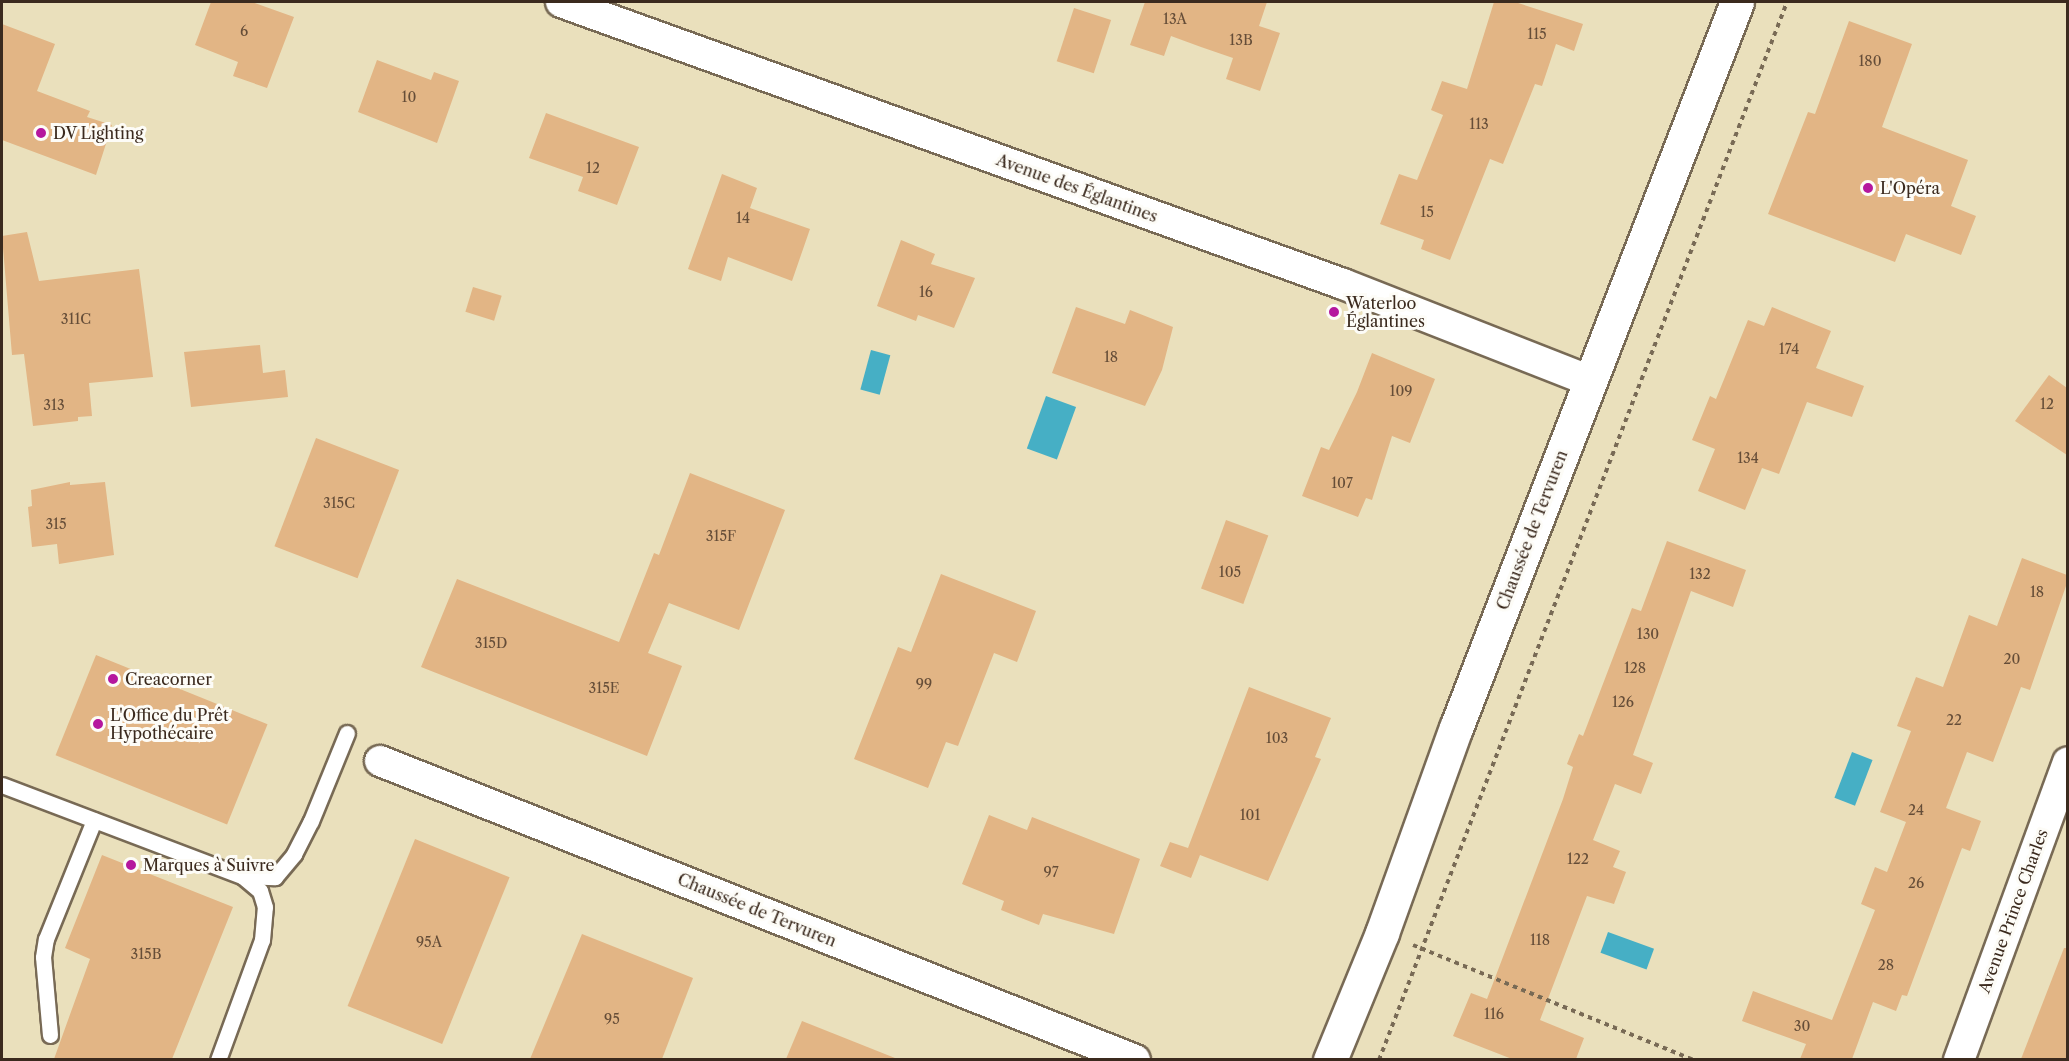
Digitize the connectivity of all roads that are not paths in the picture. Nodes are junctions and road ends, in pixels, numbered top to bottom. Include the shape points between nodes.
1 (561, 2) edge
2 (1737, 2) edge
3 (1590, 381) junction
4 (347, 733) dead end
5 (380, 761) dead end
6 (2067, 762) edge
7 (2, 785) edge
8 (94, 820) junction
9 (242, 876) junction
10 (50, 1035) dead end
11 (218, 1059) edge
12 (1135, 1059) edge
13 (1330, 1059) edge
14 (1959, 1059) edge

1 - 3 street, Avenue des Églantines via 1353,288
2 - 3 main road, Chaussée de Tervuren
3 - 13 main road, Chaussée de Tervuren via 1456,728 1382,933
4 - 9 lane via 294,854 275,877
5 - 12 street, Chaussée de Tervuren
6 - 14 street, Avenue Prince Charles
7 - 8 lane
8 - 9 lane
8 - 10 lane via 46,939 43,957
9 - 11 lane via 260,891 265,907 262,940

